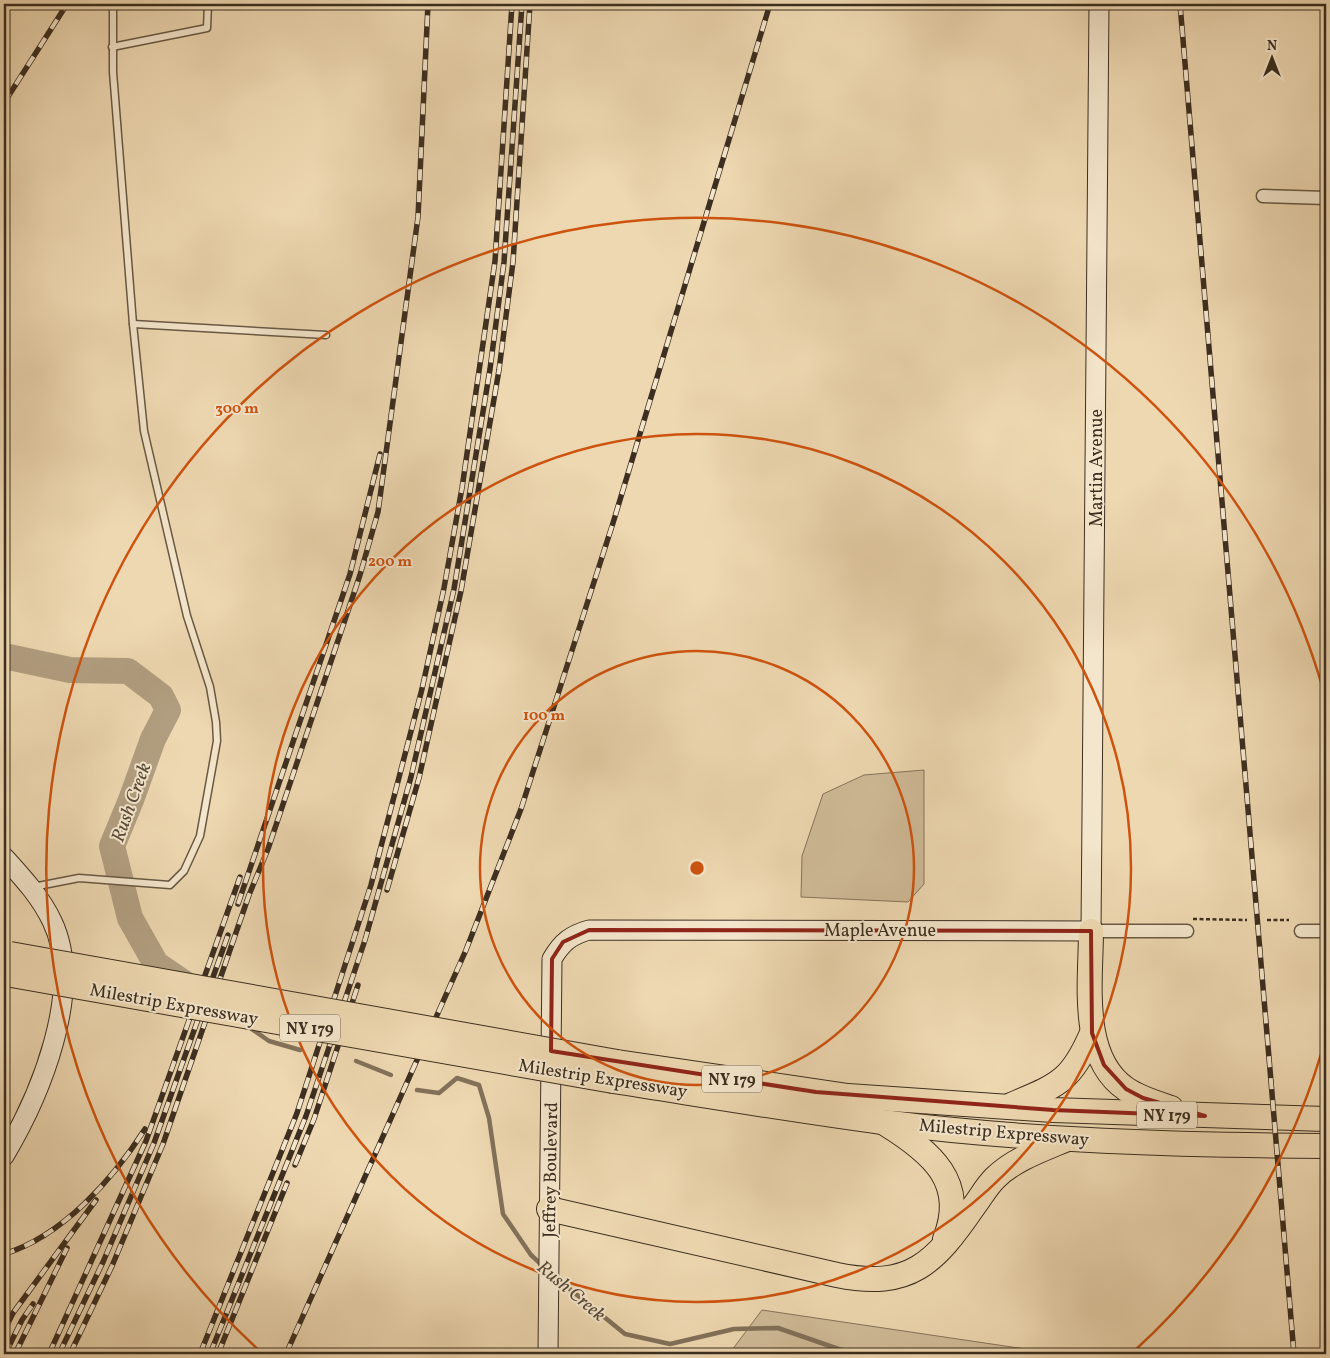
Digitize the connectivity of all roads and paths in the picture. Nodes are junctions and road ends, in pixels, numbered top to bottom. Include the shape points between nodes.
1 (113, 4) edge
2 (208, 4) edge
3 (1099, 4) edge
4 (112, 47) junction
5 (1263, 196) dead end
6 (1326, 198) edge
7 (133, 324) junction
8 (326, 335) dead end
9 (4, 857) edge
10 (32, 888) junction
11 (1266, 920) dead end
12 (1289, 920) dead end
13 (1091, 931) junction
14 (1188, 931) dead end
15 (1301, 931) dead end
16 (1326, 931) edge
17 (574, 934) joint
18 (6, 964) edge
19 (1092, 1033) junction
20 (615, 1072) junction
21 (1007, 1107) junction
22 (1204, 1116) junction
23 (1326, 1119) edge
24 (883, 1122) junction
25 (1068, 1138) junction
26 (1326, 1146) edge
27 (4, 1156) edge
28 (550, 1209) junction
29 (4, 1212) edge
30 (4, 1230) edge
31 (938, 1254) junction
32 (548, 1354) edge

1 - 4 lane
2 - 4 lane via 207,28
3 - 13 street, Martin Avenue
4 - 7 lane
5 - 6 street
7 - 8 lane
7 - 10 lane via 144,431 187,616 210,687 217,741 200,836 184,871 170,885 79,878
9 - 10 street
10 - 27 street via 52,922 63,961 61,1012 50,1061
11 - 12 path
13 - 14 street, Maple Avenue
13 - 17 street, Maple Avenue via 589,930
13 - 19 highway
15 - 16 street
17 - 28 street, Jeffrey Boulevard via 563,942 552,958
18 - 20 highway, Milestrip Expressway / NY 179, bridge
19 - 21 highway via 1077,1066 1062,1081
19 - 22 highway via 1104,1065 1126,1089 1143,1098
20 - 21 highway, Milestrip Expressway / NY 179 via 848,1096
20 - 24 highway, Milestrip Expressway / NY 179
21 - 22 highway, Milestrip Expressway / NY 179
22 - 23 highway, Milestrip Expressway / NY 179
24 - 25 highway, Milestrip Expressway / NY 179
24 - 31 highway via 914,1143 946,1178 953,1205 950,1225
25 - 26 highway, Milestrip Expressway / NY 179
25 - 31 highway via 1023,1159 995,1178
28 - 31 highway via 857,1279 894,1277
28 - 32 street, Jeffrey Boulevard
29 - 30 lane

